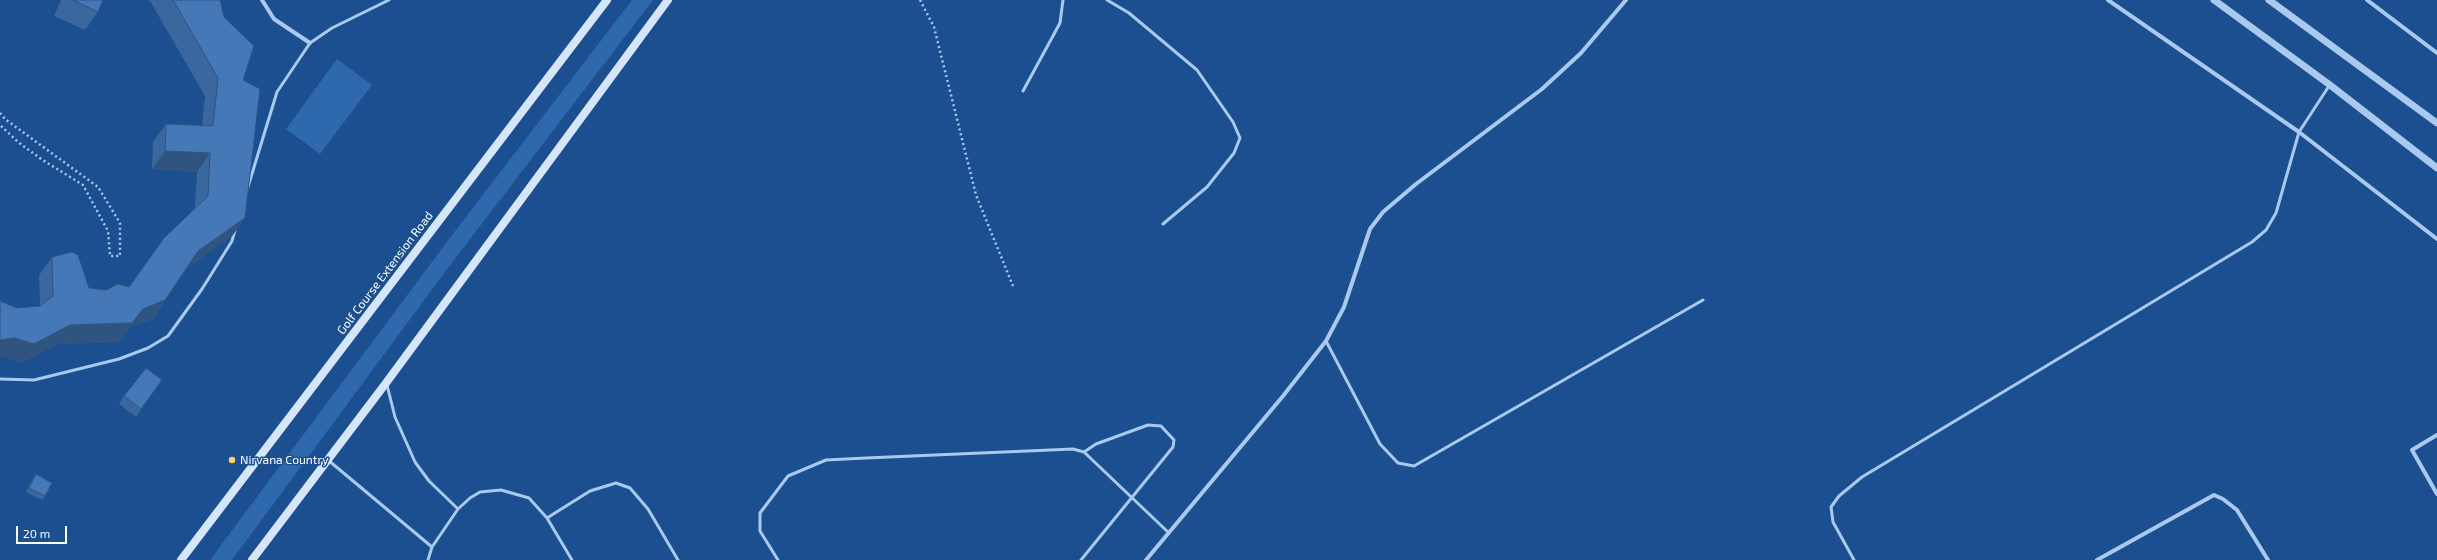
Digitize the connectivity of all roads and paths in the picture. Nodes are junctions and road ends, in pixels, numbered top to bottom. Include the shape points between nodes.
1 (262, 0) edge
2 (390, 0) edge
3 (608, 0) edge
4 (668, 0) edge
5 (920, 0) edge
6 (1063, 0) edge
7 (1107, 0) edge
8 (1626, 0) edge
9 (2108, 0) edge
10 (2214, 0) edge
11 (2269, 0) edge
12 (2366, 0) edge
13 (310, 43) junction
14 (2437, 53) edge
15 (2330, 85) junction
16 (1023, 91) dead end
17 (0, 113) edge
18 (2437, 123) edge
19 (0, 125) edge
20 (2299, 132) junction
21 (2437, 168) edge
22 (245, 196) edge
23 (1163, 224) dead end
24 (236, 226) edge
25 (2437, 239) edge
26 (1013, 286) dead end
27 (1703, 300) dead end
28 (1326, 341) junction
29 (0, 380) edge
30 (386, 383) junction
31 (2437, 435) edge
32 (1084, 452) junction
33 (328, 460) junction
34 (2437, 494) edge
35 (1133, 498) junction
36 (458, 509) junction
37 (547, 518) junction
38 (1169, 533) junction
39 (432, 547) junction
40 (182, 560) edge
41 (252, 560) edge
42 (428, 560) edge
43 (572, 560) edge
44 (678, 560) edge
45 (778, 560) edge
46 (1081, 560) edge
47 (1146, 560) edge
48 (1854, 560) edge
49 (2097, 560) edge
50 (2268, 560) edge

1 - 13 street via 274,19
2 - 13 lane via 332,28
3 - 40 main road, Golf Course Extension Road
4 - 30 main road
5 - 26 path via 934,27 976,194
6 - 16 lane via 1060,23
7 - 23 lane via 1129,13 1197,70 1230,116 1240,138 1234,153 1207,187
8 - 28 street via 1581,53 1542,89 1383,212 1370,228 1344,307
9 - 20 street
10 - 15 street
11 - 18 street
12 - 14 street
13 - 22 lane via 277,92
15 - 20 lane
15 - 21 street
17 - 19 path via 5,120 98,187 120,223 120,256 110,256 108,231 84,185 35,155
20 - 25 street
20 - 48 lane via 2276,213 2266,230 2252,242 1862,477 1839,496 1831,508 1833,522
24 - 29 lane via 232,241 168,336 148,348 119,359 34,380
27 - 28 lane via 1414,466 1398,463 1380,444
28 - 38 street
30 - 33 main road
30 - 36 lane via 395,417 415,462 429,481
31 - 34 street via 2412,450
32 - 35 lane
32 - 35 lane via 1096,444 1148,425 1161,426 1174,440 1173,447
32 - 45 lane via 1073,449 826,460 788,476 760,513 760,532
33 - 39 lane
33 - 41 main road
35 - 38 lane
35 - 46 lane
36 - 37 lane via 480,492 501,490 530,498
36 - 39 lane
37 - 43 lane
37 - 44 lane via 590,491 616,483 630,488 648,509
38 - 47 street
39 - 42 lane
49 - 50 street via 2214,495 2237,510

